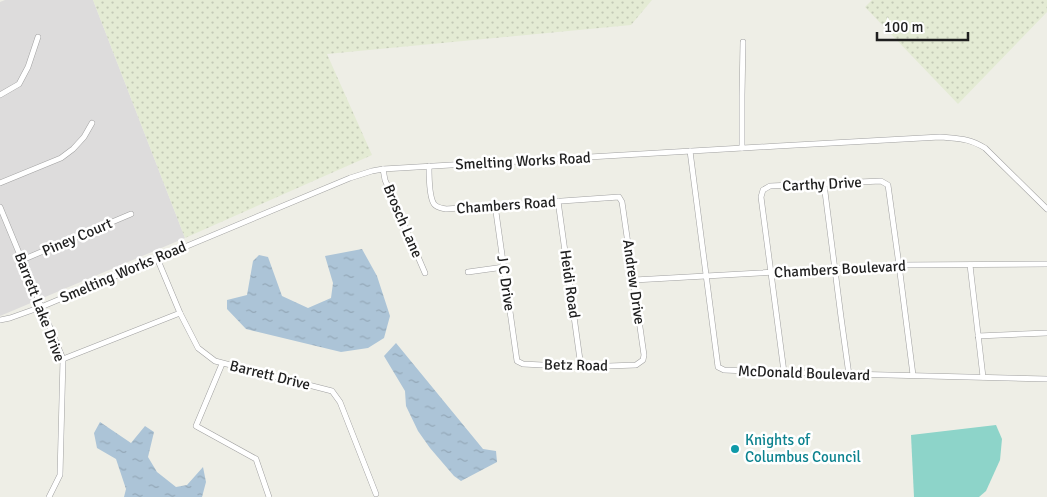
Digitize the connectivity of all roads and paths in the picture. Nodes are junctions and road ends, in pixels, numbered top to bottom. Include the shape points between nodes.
1 (38, 37) dead end
2 (742, 42) dead end
3 (0, 95) edge
4 (92, 123) dead end
5 (742, 148) junction
6 (690, 152) junction
7 (429, 166) junction
8 (383, 169) junction
9 (0, 184) edge
10 (824, 184) junction
11 (619, 198) joint
12 (558, 201) junction
13 (495, 205) junction
14 (0, 207) edge
15 (1047, 209) edge
16 (131, 214) dead end
17 (157, 258) junction
18 (22, 260) junction
19 (1047, 264) edge
20 (899, 265) junction
21 (970, 265) junction
22 (504, 267) junction
23 (835, 268) junction
24 (468, 272) dead end
25 (771, 272) junction
26 (424, 273) dead end
27 (706, 276) junction
28 (634, 280) junction
29 (41, 307) junction
30 (180, 313) junction
31 (0, 320) edge
32 (1047, 333) edge
33 (978, 336) junction
34 (63, 359) junction
35 (517, 361) joint
36 (222, 364) junction
37 (636, 365) joint
38 (581, 367) junction
39 (784, 372) junction
40 (849, 375) junction
41 (913, 375) junction
42 (983, 377) junction
43 (1047, 379) edge
44 (376, 494) dead end
45 (49, 497) edge
46 (269, 497) edge

1 - 3 street via 20,84
2 - 5 street
4 - 9 street via 84,137 67,154
5 - 6 street, Smelting Works Road
5 - 15 street, Smelting Works Road via 931,138 973,141 985,148
6 - 7 street, Smelting Works Road
6 - 27 street, McDonald Boulevard
7 - 8 street, Smelting Works Road
7 - 13 street, Chambers Road via 431,198 439,208
8 - 17 street, Smelting Works Road via 350,178
8 - 26 street, Brosch Lane via 384,180
10 - 20 street, Carthy Drive via 881,181 888,185
10 - 23 street
10 - 25 street, Carthy Drive via 770,186 763,190 761,197
11 - 12 street, Chambers Road
11 - 28 street, Andrew Drive
12 - 13 street, Chambers Road
12 - 38 street, Heidi Road
13 - 22 street, J C Drive
14 - 18 street, Barrett Lake Drive
16 - 18 street, Piney Court
17 - 29 street, Smelting Works Road
17 - 30 street, Barrett Drive
18 - 29 street, Barrett Lake Drive
19 - 21 street, Chambers Boulevard
20 - 21 street, Chambers Boulevard
20 - 23 street, Chambers Boulevard
20 - 41 street
21 - 33 street
22 - 24 street
22 - 35 street, J C Drive
23 - 25 street, Chambers Boulevard
23 - 40 street
25 - 27 street, Chambers Boulevard
25 - 39 street
27 - 28 street, Chambers Boulevard
27 - 39 street, McDonald Boulevard via 718,367 724,370
28 - 37 street, Andrew Drive via 644,355
29 - 31 street, Smelting Works Road
29 - 34 street, Barrett Lake Drive
30 - 34 street
30 - 36 street, Barrett Drive via 198,348
32 - 33 street
33 - 42 street
34 - 45 street, Barrett Lake Drive via 60,475
35 - 38 street, Betz Road
36 - 44 street, Barrett Drive via 332,391 340,402
36 - 46 street via 196,426 256,459
37 - 38 street, Betz Road
39 - 40 street, McDonald Boulevard
40 - 41 street, McDonald Boulevard
41 - 42 street, McDonald Boulevard
42 - 43 street, McDonald Boulevard

